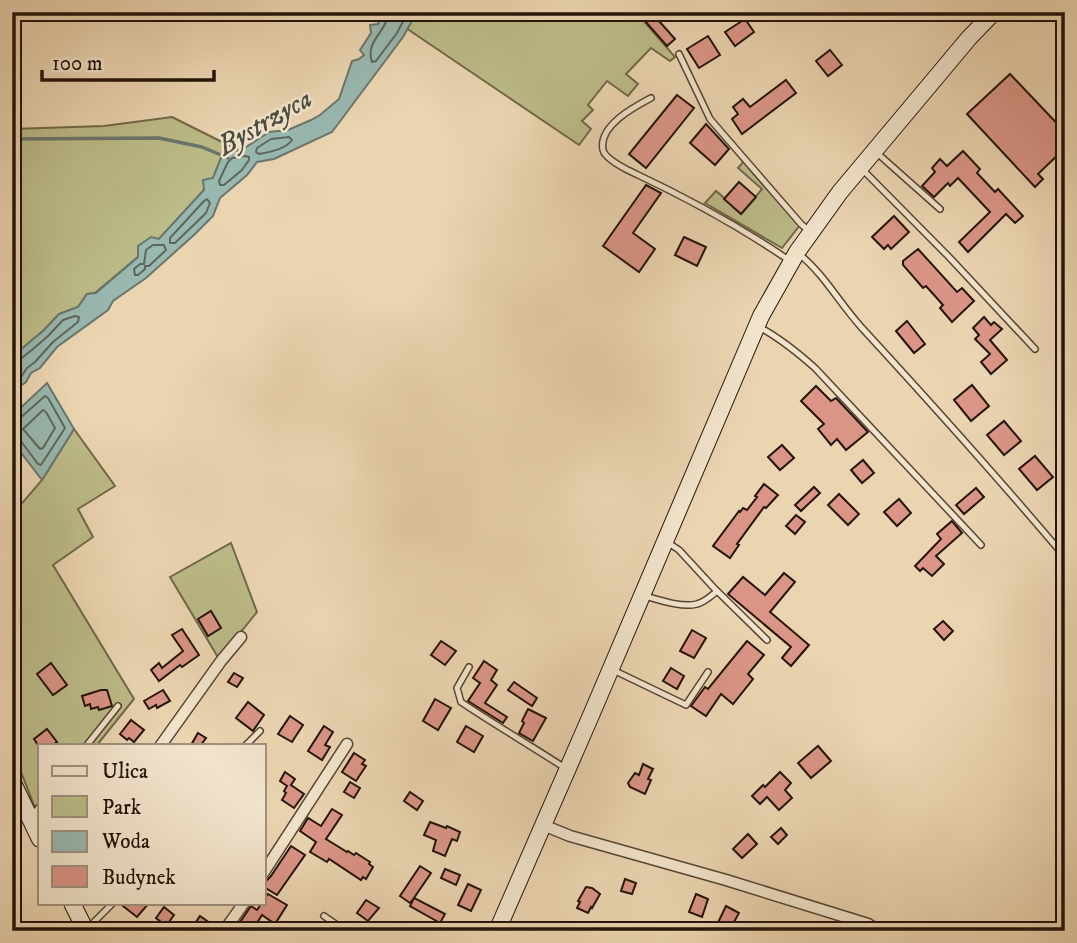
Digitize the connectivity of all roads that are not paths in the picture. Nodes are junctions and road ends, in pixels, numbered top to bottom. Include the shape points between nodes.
1 (994, 12) edge
2 (679, 54) dead end
3 (651, 98) dead end
4 (875, 150) junction
5 (860, 168) junction
6 (940, 209) dead end
7 (811, 232) junction
8 (794, 257) junction
9 (756, 326) junction
10 (1035, 349) dead end
11 (664, 541) junction
12 (981, 545) dead end
13 (1065, 557) edge
14 (717, 592) junction
15 (642, 595) junction
16 (241, 637) dead end
17 (767, 640) dead end
18 (469, 667) dead end
19 (610, 669) junction
20 (708, 672) dead end
21 (118, 706) dead end
22 (260, 731) dead end
23 (88, 744) edge
24 (162, 744) edge
25 (247, 744) edge
26 (347, 744) dead end
27 (567, 770) junction
28 (12, 781) edge
29 (35, 812) edge
30 (543, 825) junction
31 (266, 869) edge
32 (72, 904) edge
33 (112, 904) edge
34 (243, 904) edge
35 (324, 916) dead end
36 (86, 931) edge
37 (224, 931) edge
38 (346, 931) edge
39 (497, 931) edge
40 (879, 931) edge

1 - 4 main road
2 - 7 lane via 710,119
3 - 8 lane via 626,111 610,127 603,153
4 - 5 main road
4 - 6 lane
5 - 7 main road
5 - 10 lane
7 - 8 main road
8 - 9 main road
8 - 13 lane via 806,260
9 - 11 main road
9 - 12 lane via 775,335 815,368
11 - 14 lane via 679,550
11 - 15 main road
14 - 15 lane via 696,605
14 - 17 lane
15 - 19 main road
16 - 24 street
18 - 27 lane via 457,688 461,702
19 - 20 lane via 687,705
19 - 27 main road
21 - 23 lane
22 - 25 lane
26 - 31 street
27 - 30 main road
28 - 29 main road
30 - 39 main road
30 - 40 street
32 - 36 main road
33 - 36 lane
34 - 37 street
35 - 38 lane

